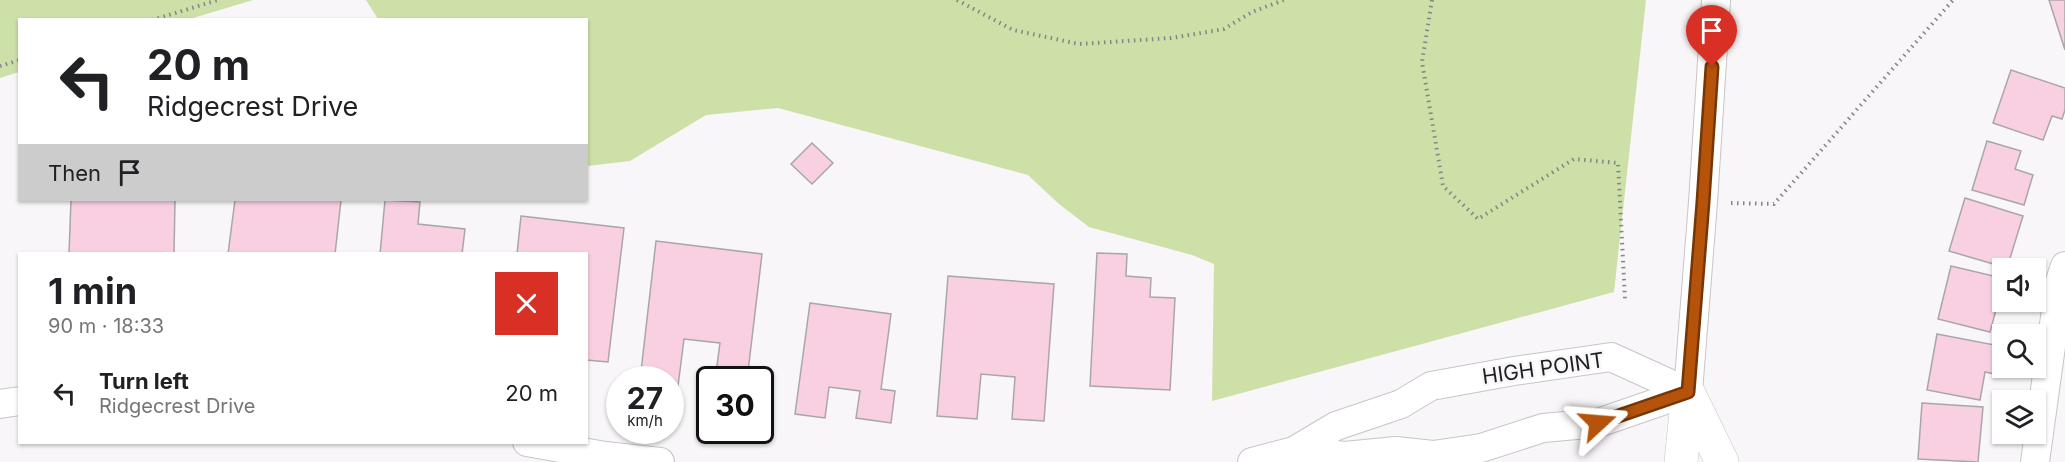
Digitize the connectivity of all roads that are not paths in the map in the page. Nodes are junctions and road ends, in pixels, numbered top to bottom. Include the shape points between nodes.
1 (1716, 0) edge
2 (2065, 266) edge
3 (1688, 392) junction
4 (18, 401) edge
5 (0, 404) edge
6 (1401, 404) junction
7 (538, 444) edge
8 (1294, 451) junction
9 (1414, 453) junction
10 (660, 462) edge
11 (1252, 462) edge
12 (1681, 462) edge
13 (1722, 462) edge
14 (2035, 462) edge

1 - 3 street
2 - 14 street
3 - 6 street, HIGH POINT via 1611,357 1431,386
3 - 9 street, HIGH POINT via 1598,423 1544,428 1481,448 1433,455
3 - 12 street
3 - 13 street
4 - 5 street
6 - 8 street, HIGH POINT via 1336,426
6 - 9 street via 1398,419 1403,446
7 - 10 street
8 - 9 street, HIGH POINT via 1345,456
8 - 11 street, HIGH POINT

